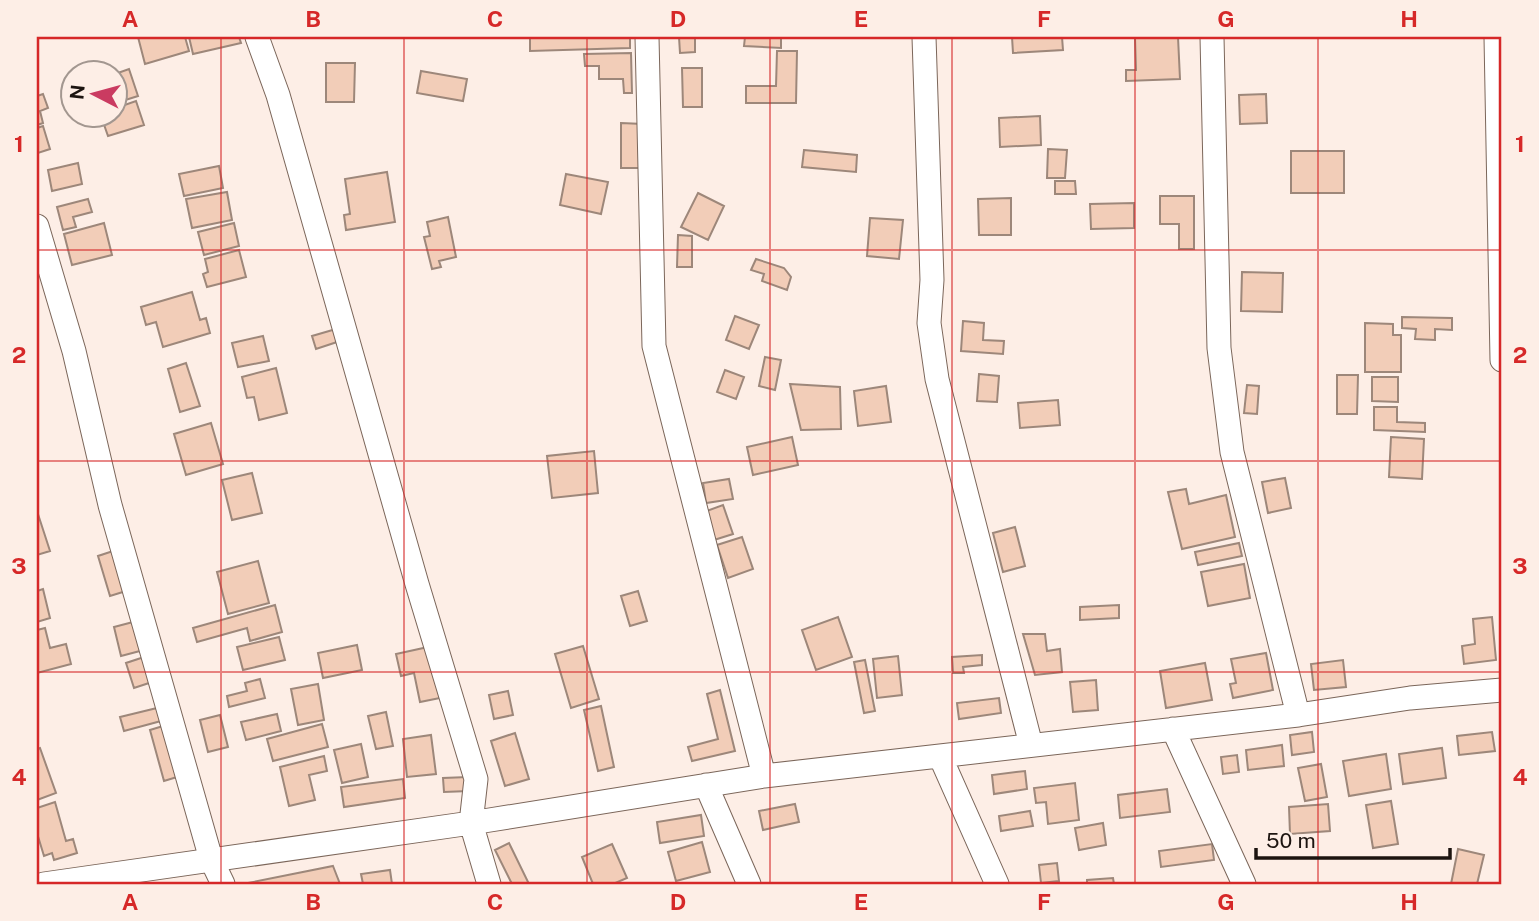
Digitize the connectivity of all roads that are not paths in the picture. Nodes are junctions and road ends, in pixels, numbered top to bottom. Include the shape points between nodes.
1 (257, 37) edge
2 (647, 37) edge
3 (924, 37) edge
4 (1212, 37) edge
5 (1496, 37) edge
6 (37, 226) edge
7 (1502, 360) edge
8 (1502, 690) edge
9 (1298, 715) junction
10 (1173, 729) junction
11 (1031, 745) junction
12 (940, 756) junction
13 (764, 776) junction
14 (706, 785) junction
15 (471, 823) junction
16 (211, 859) junction
17 (44, 884) edge
18 (223, 884) edge
19 (489, 884) edge
20 (749, 884) edge
21 (997, 884) edge
22 (1244, 884) edge

1 - 15 street via 282,108 476,779
2 - 13 street via 654,345
3 - 11 street via 932,280 929,323 937,379
4 - 9 street via 1219,348 1230,439
5 - 7 street
6 - 16 street via 74,351 110,505
8 - 9 street
9 - 10 street
10 - 11 street
10 - 22 street
11 - 12 street
12 - 13 street
12 - 21 street
13 - 14 street
14 - 15 street
14 - 20 street
15 - 16 street
15 - 19 street
16 - 17 street
16 - 18 street

